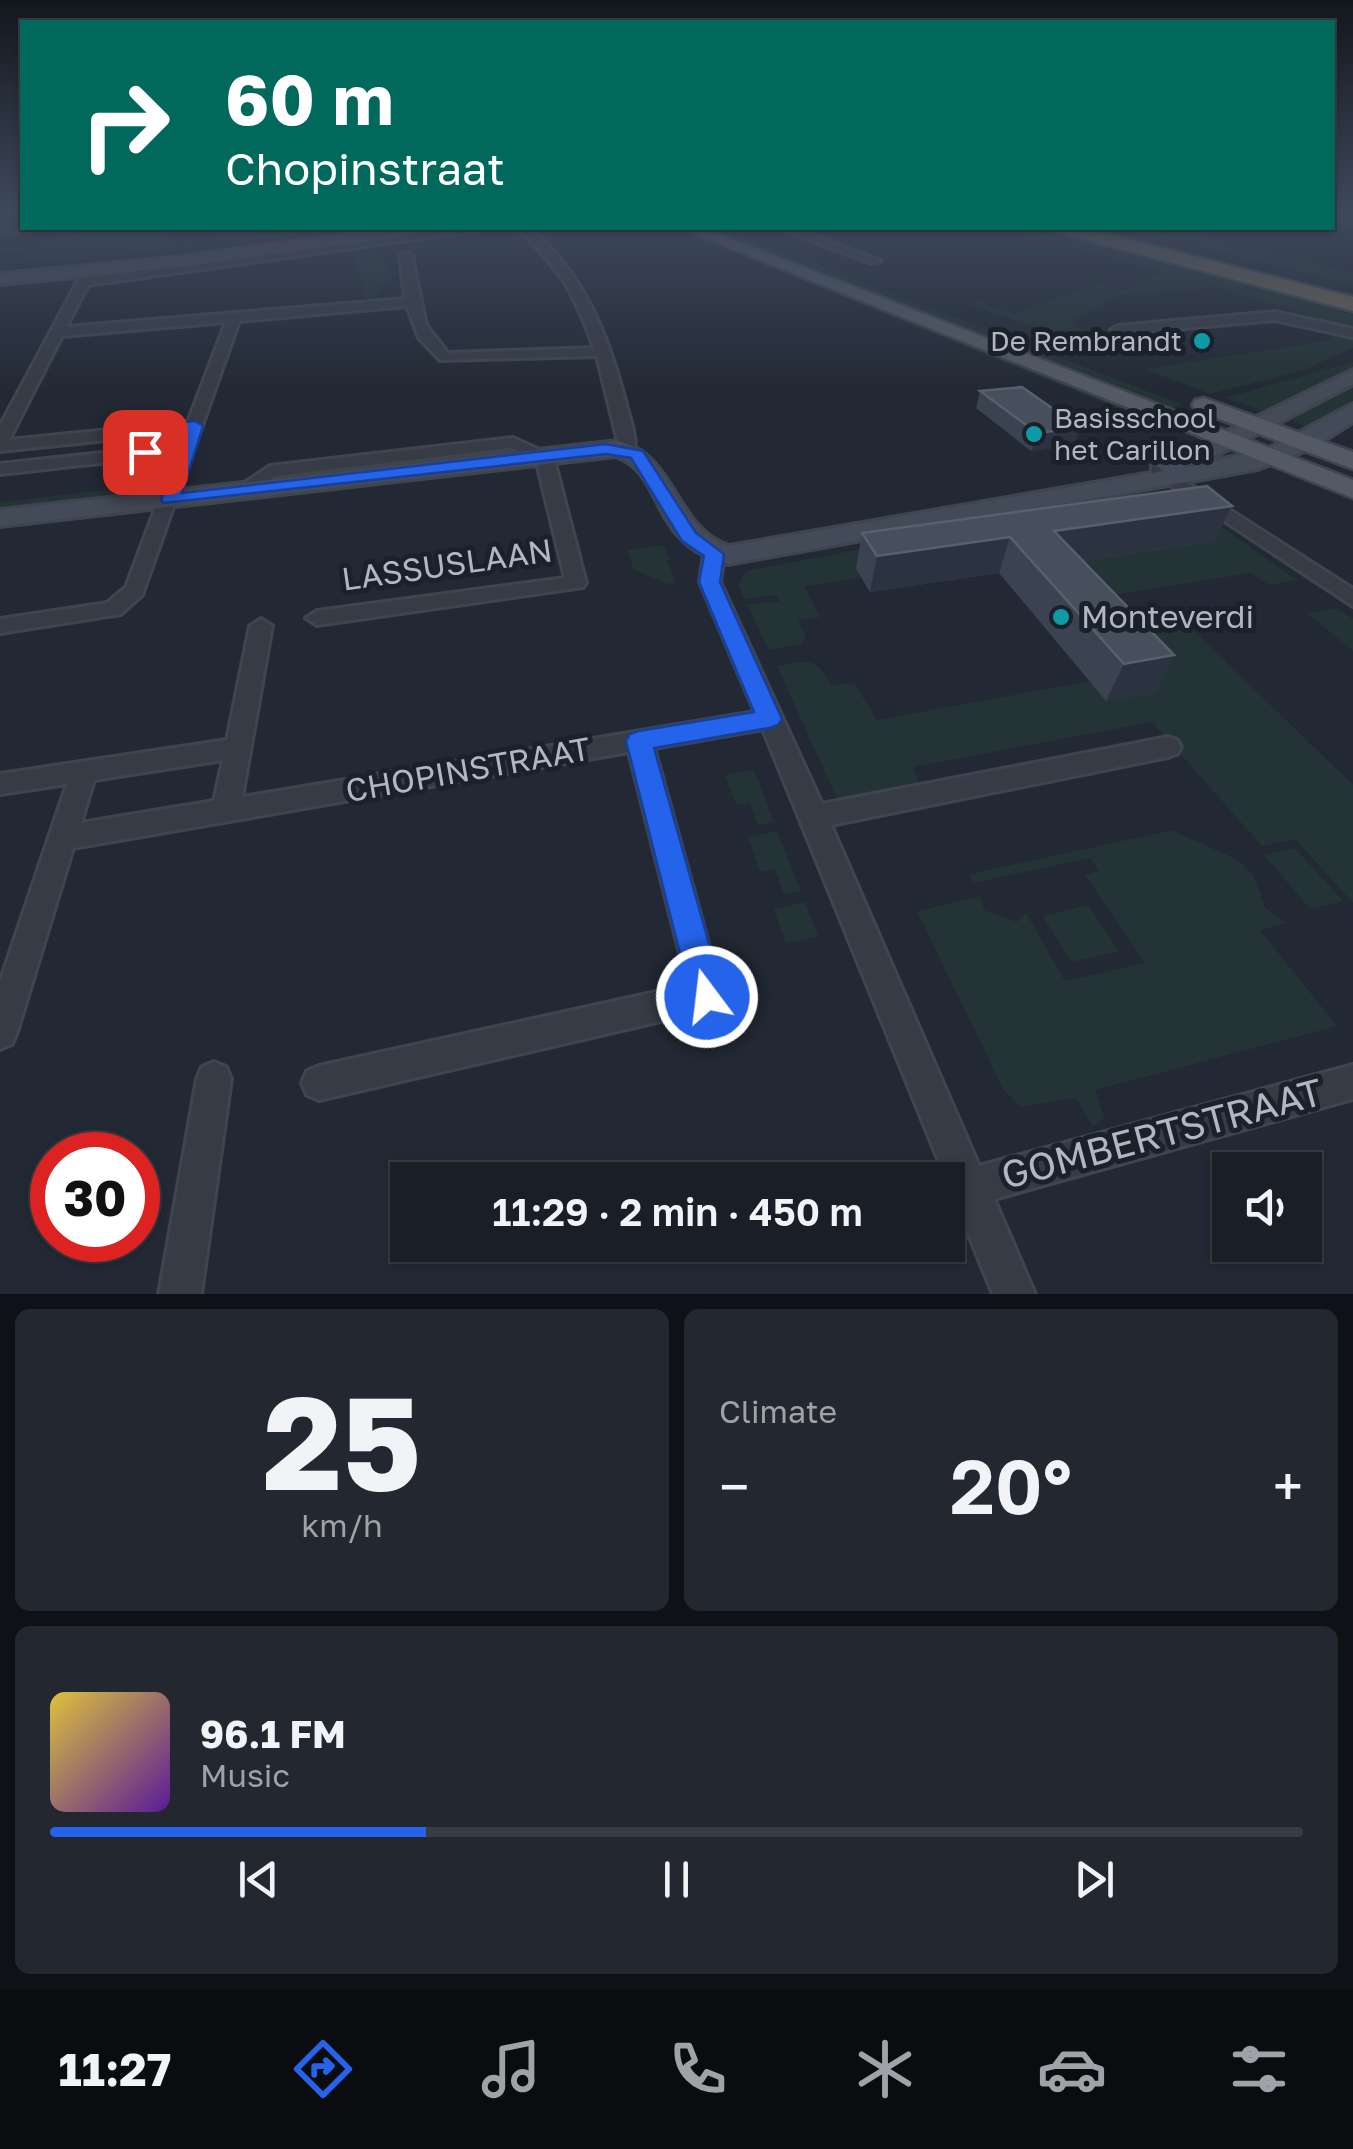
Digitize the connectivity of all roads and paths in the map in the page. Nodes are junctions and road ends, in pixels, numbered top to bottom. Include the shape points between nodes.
1 (76, 272) edge
2 (156, 272) edge
3 (407, 272) edge
4 (562, 272) edge
5 (801, 272) edge
6 (849, 272) edge
7 (1233, 272) edge
8 (1276, 272) edge
9 (0, 280) edge
10 (1353, 292) edge
11 (410, 302) junction
12 (1353, 304) edge
13 (234, 316) junction
14 (1118, 330) dead end
15 (60, 332) junction
16 (1353, 334) edge
17 (606, 352) junction
18 (1110, 370) dead end
19 (1353, 376) edge
20 (1182, 397) dead end
21 (1353, 411) edge
22 (1256, 425) junction
23 (195, 426) junction
24 (158, 430) junction
25 (1226, 440) junction
26 (1301, 442) junction
27 (0, 444) edge
28 (628, 450) junction
29 (544, 456) junction
30 (1271, 458) junction
31 (1353, 461) edge
32 (0, 469) edge
33 (1155, 476) junction
34 (1353, 490) edge
35 (170, 500) junction
36 (0, 518) edge
37 (714, 554) junction
38 (1353, 598) edge
39 (317, 618) dead end
40 (0, 626) edge
41 (261, 626) dead end
42 (769, 719) junction
43 (639, 741) junction
44 (1168, 747) dead end
45 (238, 748) junction
46 (84, 771) junction
47 (0, 784) edge
48 (226, 810) junction
49 (814, 817) junction
50 (62, 838) junction
51 (0, 1032) edge
52 (214, 1078) dead end
53 (1353, 1082) edge
54 (318, 1083) dead end
55 (970, 1188) junction
56 (180, 1294) edge
57 (1014, 1294) edge

1 - 9 street
2 - 15 street via 84,282
3 - 11 street
4 - 17 street
5 - 25 main road
6 - 18 main road
7 - 12 highway
8 - 10 highway
11 - 13 street
11 - 17 street via 436,351 446,357
13 - 15 street
13 - 23 street
14 - 16 street via 1275,316
15 - 27 street
17 - 28 street
19 - 22 street
20 - 22 main road
21 - 26 street
22 - 25 street
22 - 26 main road
23 - 24 street
23 - 35 street
24 - 27 street
24 - 32 street via 145,452
25 - 30 main road
25 - 33 street
26 - 30 street
26 - 31 main road
28 - 29 street
28 - 37 street via 642,461 689,537
29 - 35 street
29 - 39 street, LASSUSLAAN via 576,583
30 - 33 street
30 - 34 main road
33 - 37 street
33 - 38 street
35 - 36 street
35 - 40 street via 126,601 93,614
37 - 42 street, GOMBERTSTRAAT via 710,582
41 - 45 street
42 - 43 street, CHOPINSTRAAT
42 - 49 street, GOMBERTSTRAAT
43 - 48 street, CHOPINSTRAAT
43 - 54 street via 707,997
44 - 49 street
45 - 46 street
45 - 48 street
46 - 47 street
46 - 50 street
48 - 50 street, CHOPINSTRAAT
49 - 55 street, GOMBERTSTRAAT
50 - 51 street
52 - 56 street
53 - 55 street, GOMBERTSTRAAT
55 - 57 street, GOMBERTSTRAAT

